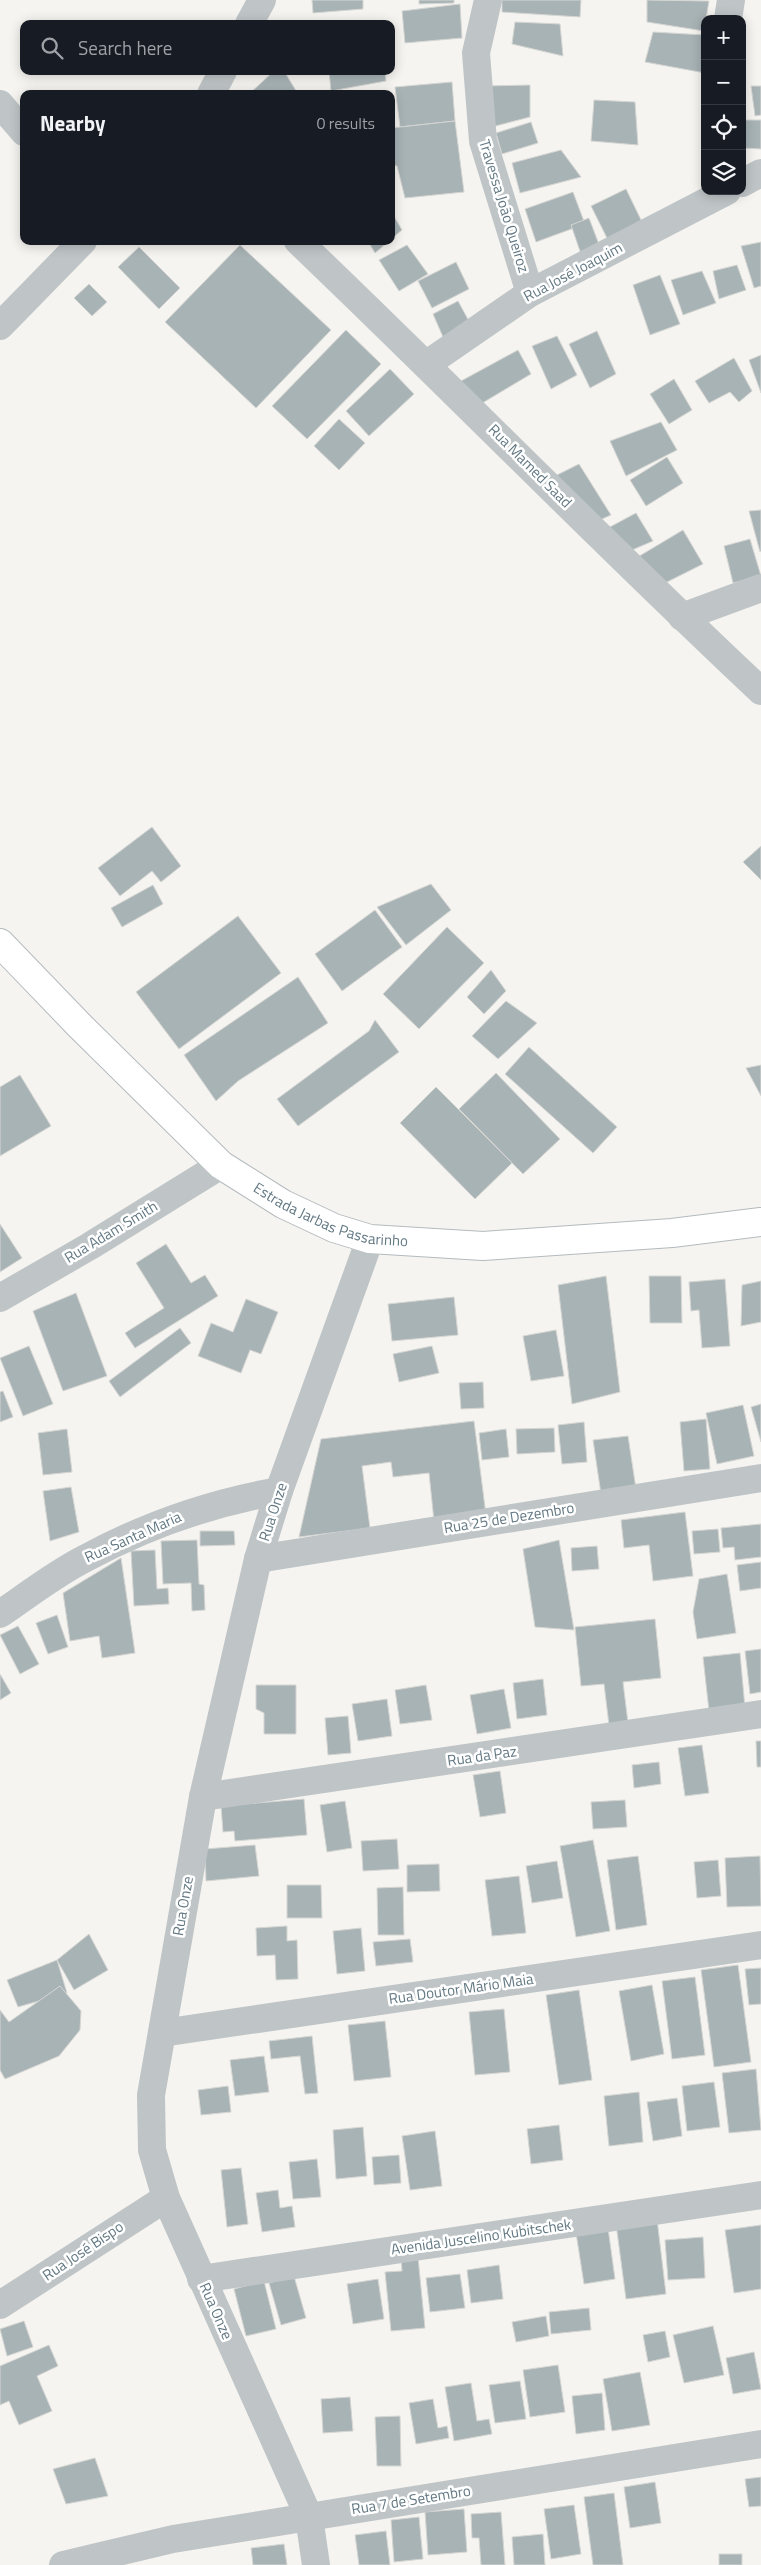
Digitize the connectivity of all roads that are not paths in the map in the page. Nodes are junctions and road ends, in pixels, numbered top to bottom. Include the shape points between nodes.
1 (262, 0) edge
2 (488, 0) edge
3 (731, 0) edge
4 (729, 15) edge
5 (251, 20) edge
6 (221, 75) edge
7 (212, 90) edge
8 (0, 104) edge
9 (20, 127) edge
10 (761, 173) edge
11 (746, 181) edge
12 (719, 195) edge
13 (79, 245) edge
14 (302, 245) edge
15 (530, 293) junction
16 (0, 326) edge
17 (427, 364) junction
18 (761, 588) edge
19 (682, 617) junction
20 (761, 691) edge
21 (0, 943) edge
22 (221, 1165) junction
23 (761, 1222) edge
24 (370, 1239) junction
25 (0, 1298) edge
26 (761, 1478) edge
27 (279, 1491) junction
28 (258, 1559) junction
29 (0, 1614) edge
30 (761, 1714) edge
31 (203, 1797) junction
32 (761, 1945) edge
33 (162, 2033) junction
34 (761, 2196) edge
35 (166, 2198) junction
36 (201, 2279) junction
37 (0, 2305) edge
38 (761, 2444) edge
39 (309, 2517) junction
40 (63, 2565) edge
41 (316, 2565) edge

1 - 5 street
2 - 15 street, Travessa João Queiroz via 476,53 483,141
3 - 4 street
6 - 7 street
8 - 9 street
10 - 11 street
12 - 15 street, Rua José Joaquim
13 - 16 street
14 - 17 street, Rua Mamed Saad
15 - 17 street, Rua José Joaquim
17 - 19 street, Rua Mamed Saad
18 - 19 street
19 - 20 street, Rua Mamed Saad
21 - 22 street, Estrada Jarbas Passarinho
22 - 24 street, Estrada Jarbas Passarinho via 283,1204 334,1228
22 - 25 street, Rua Adam Smith
23 - 24 street, Estrada Jarbas Passarinho via 672,1233 483,1246
24 - 27 street, Rua Onze
26 - 28 street, Rua 25 de Dezembro
27 - 28 street, Rua Onze
27 - 29 street, Rua Santa Maria via 168,1519 85,1558
28 - 31 street, Rua Onze
30 - 31 street, Rua da Paz
31 - 33 street, Rua Onze
32 - 33 street, Rua Doutor Mário Maia
33 - 35 street, Rua Onze via 150,2095 152,2150
34 - 36 street, Avenida Juscelino Kubitschek
35 - 36 street, Rua Onze
35 - 37 street, Rua José Bispo
36 - 39 street, Rua Onze
38 - 39 street, Rua 7 de Setembro
39 - 40 street, Rua 7 de Setembro via 173,2539
39 - 41 street, Rua Onze

